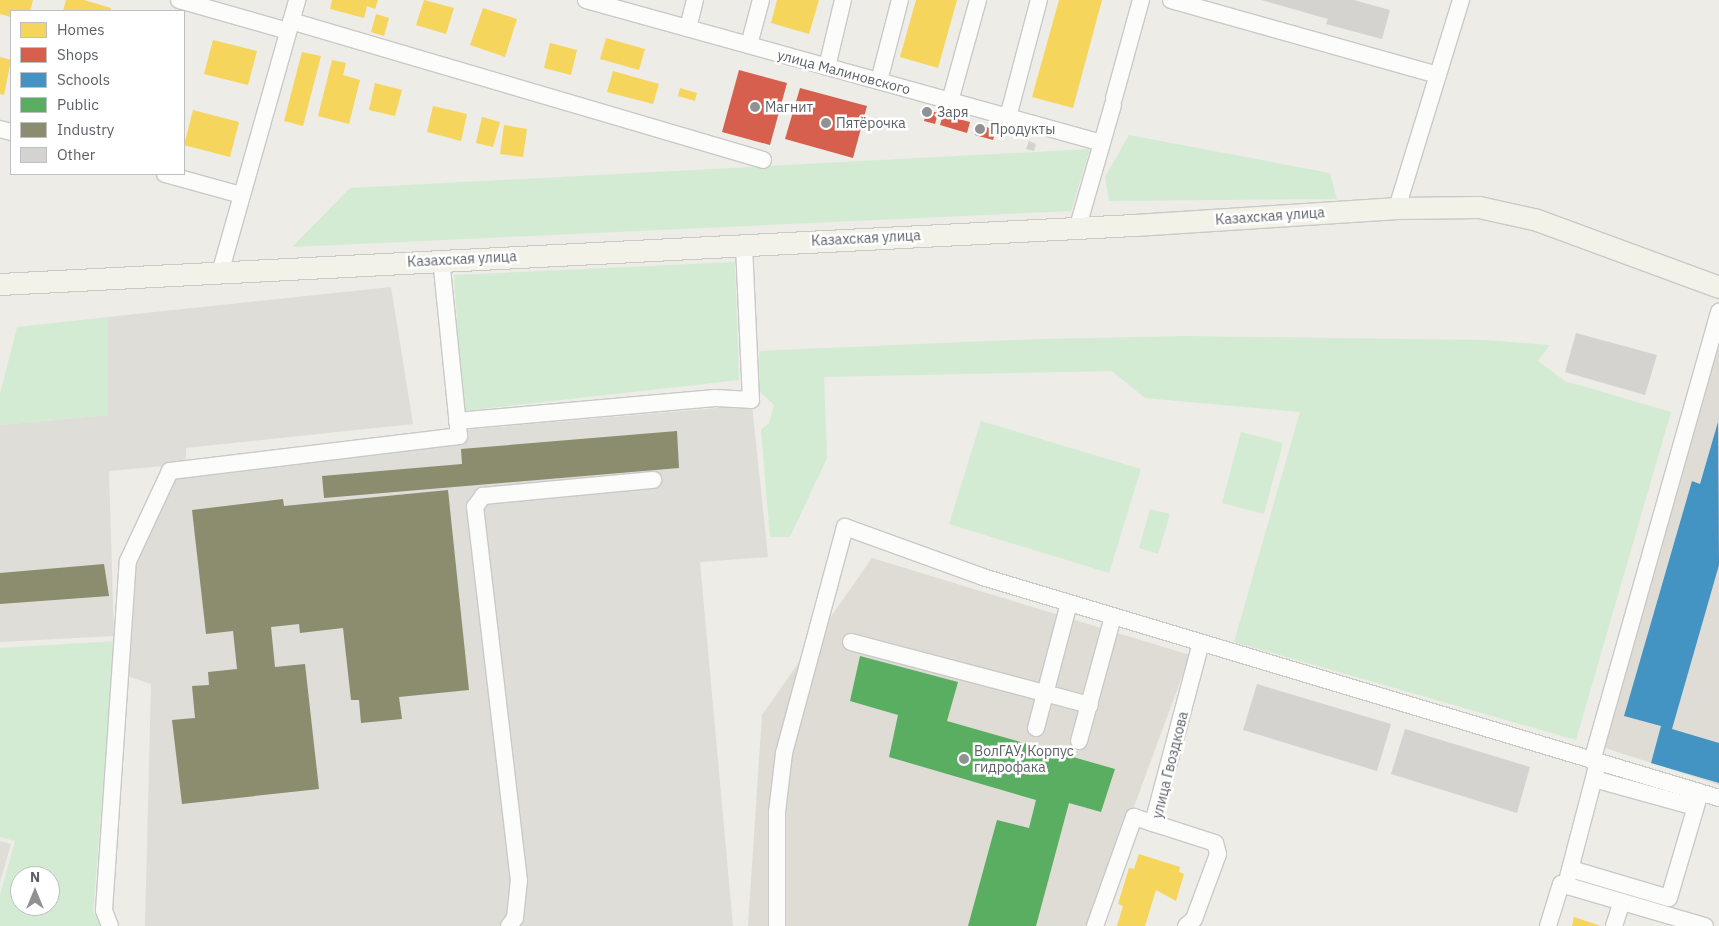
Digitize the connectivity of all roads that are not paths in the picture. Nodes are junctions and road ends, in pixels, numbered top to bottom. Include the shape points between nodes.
1 (179, 0) edge
2 (297, 0) edge
3 (586, 0) edge
4 (695, 0) edge
5 (761, 0) edge
6 (844, 0) edge
7 (900, 0) edge
8 (978, 0) edge
9 (1039, 0) edge
10 (1142, 0) edge
11 (1171, 0) edge
12 (1461, 0) edge
13 (617, 4) edge
14 (290, 26) junction
15 (688, 28) junction
16 (749, 45) junction
17 (827, 67) junction
18 (1437, 75) junction
19 (879, 81) junction
20 (950, 101) junction
21 (1008, 117) junction
22 (1102, 143) junction
23 (763, 160) dead end
24 (169, 175) edge
25 (241, 194) junction
26 (1397, 208) junction
27 (1078, 226) junction
28 (744, 245) junction
29 (441, 260) junction
30 (220, 273) junction
31 (0, 284) edge
32 (1719, 287) edge
33 (1719, 312) edge
34 (458, 421) junction
35 (653, 480) dead end
36 (1069, 603) junction
37 (1114, 617) junction
38 (851, 642) dead end
39 (1201, 644) junction
40 (1046, 693) junction
41 (1090, 705) junction
42 (1036, 728) dead end
43 (1079, 741) dead end
44 (1595, 768) junction
45 (1719, 798) edge
46 (1697, 800) junction
47 (1153, 823) junction
48 (1571, 868) junction
49 (1566, 885) junction
50 (1622, 902) junction
51 (1684, 923) edge
52 (110, 926) edge
53 (509, 926) edge
54 (777, 926) edge
55 (1095, 926) edge
56 (1186, 926) edge
57 (1548, 926) edge
58 (1614, 926) edge
59 (1705, 926) edge

1 - 14 street
2 - 14 street
3 - 13 street, улица Малиновского
4 - 15 street
5 - 16 street
6 - 17 street
7 - 19 street
8 - 20 street
9 - 21 street
10 - 22 street
11 - 18 street
12 - 18 street
13 - 15 street, улица Малиновского
14 - 23 street
14 - 25 street
15 - 16 street, улица Малиновского
16 - 17 street, улица Малиновского
17 - 19 street, улица Малиновского
18 - 26 street
19 - 20 street, улица Малиновского
20 - 21 street, улица Малиновского
21 - 22 street, улица Малиновского
22 - 27 street
24 - 25 street
25 - 30 street
26 - 27 main road, Казахская улица
26 - 32 main road, Казахская улица via 1479,207 1537,220
27 - 28 main road, Казахская улица
28 - 29 main road, Казахская улица
28 - 34 street via 751,400 715,398
29 - 30 main road, Казахская улица
29 - 34 street
30 - 31 main road, Казахская улица
33 - 44 street
34 - 52 street via 459,436 170,471 128,561 104,910
35 - 53 street via 483,496 475,507 519,881 515,918
36 - 37 street
36 - 40 street
36 - 54 street via 983,577 845,526 784,753 777,812
37 - 39 street
37 - 41 street
38 - 40 street
39 - 44 street
39 - 47 street, улица Гвоздкова
40 - 41 street
40 - 42 street
41 - 43 street
44 - 46 street
44 - 48 street
45 - 46 street
46 - 48 street via 1669,898
47 - 55 street via 1134,817
47 - 56 street, улица Гвоздкова via 1215,842 1218,854 1194,919
48 - 49 street
49 - 50 street
49 - 57 street via 1561,884
50 - 51 street
50 - 58 street
51 - 59 street

